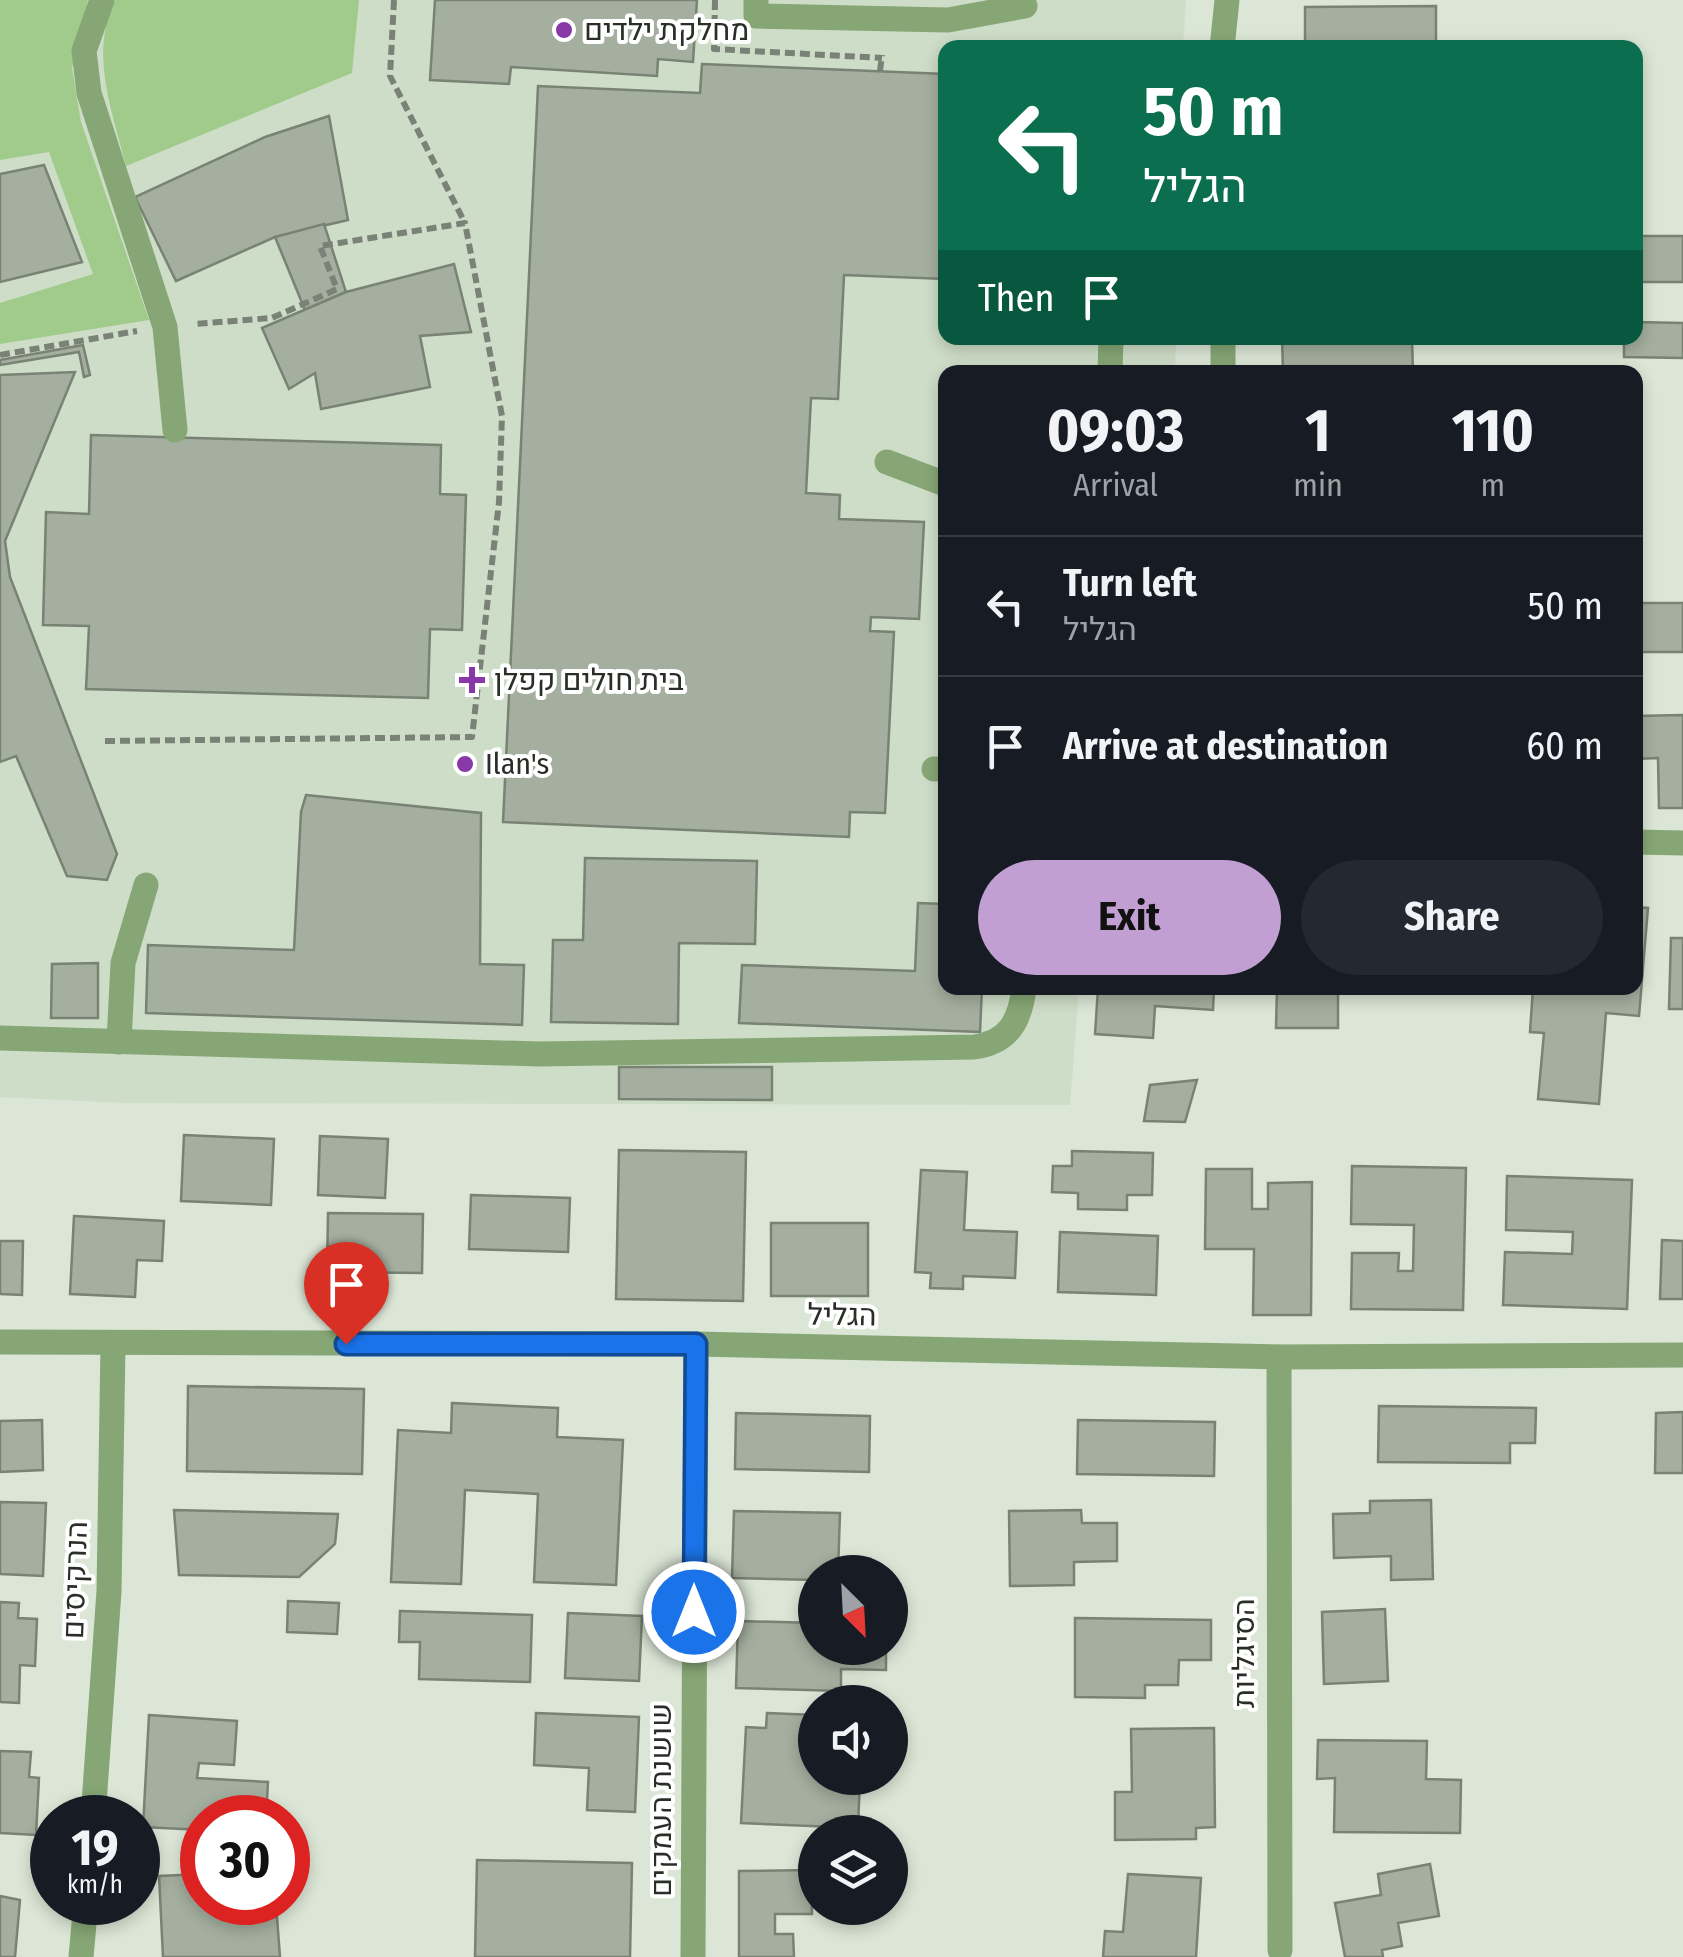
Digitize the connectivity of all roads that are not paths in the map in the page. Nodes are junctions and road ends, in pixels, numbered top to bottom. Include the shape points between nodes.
1 (102, 0) edge
2 (756, 0) edge
3 (1227, 0) edge
4 (1026, 6) dead end
5 (1223, 40) edge
6 (175, 430) dead end
7 (887, 462) dead end
8 (938, 481) edge
9 (1643, 842) edge
10 (1683, 843) edge
11 (146, 885) dead end
12 (1023, 995) edge
13 (0, 1038) edge
14 (119, 1042) junction
15 (0, 1342) edge
16 (696, 1344) junction
17 (114, 1345) junction
18 (1683, 1355) edge
19 (1279, 1357) junction
20 (96, 1795) edge
21 (83, 1925) edge
22 (1280, 1950) dead end
23 (80, 1957) edge
24 (693, 1957) edge

1 - 6 street via 84,51 89,93 165,327
2 - 4 street via 756,16 948,20
3 - 5 street
7 - 8 street
9 - 10 street
11 - 14 street via 123,963
12 - 14 street via 1008,1033 995,1044 974,1046 540,1054
13 - 14 street
15 - 17 street, הגליל
16 - 17 street, הגליל
16 - 19 street, הגליל
16 - 24 street, שושנת העמקים
17 - 20 street, הנרקיסים via 109,1591
18 - 19 street, הגליל
19 - 22 street, הסיגליות
21 - 23 street

